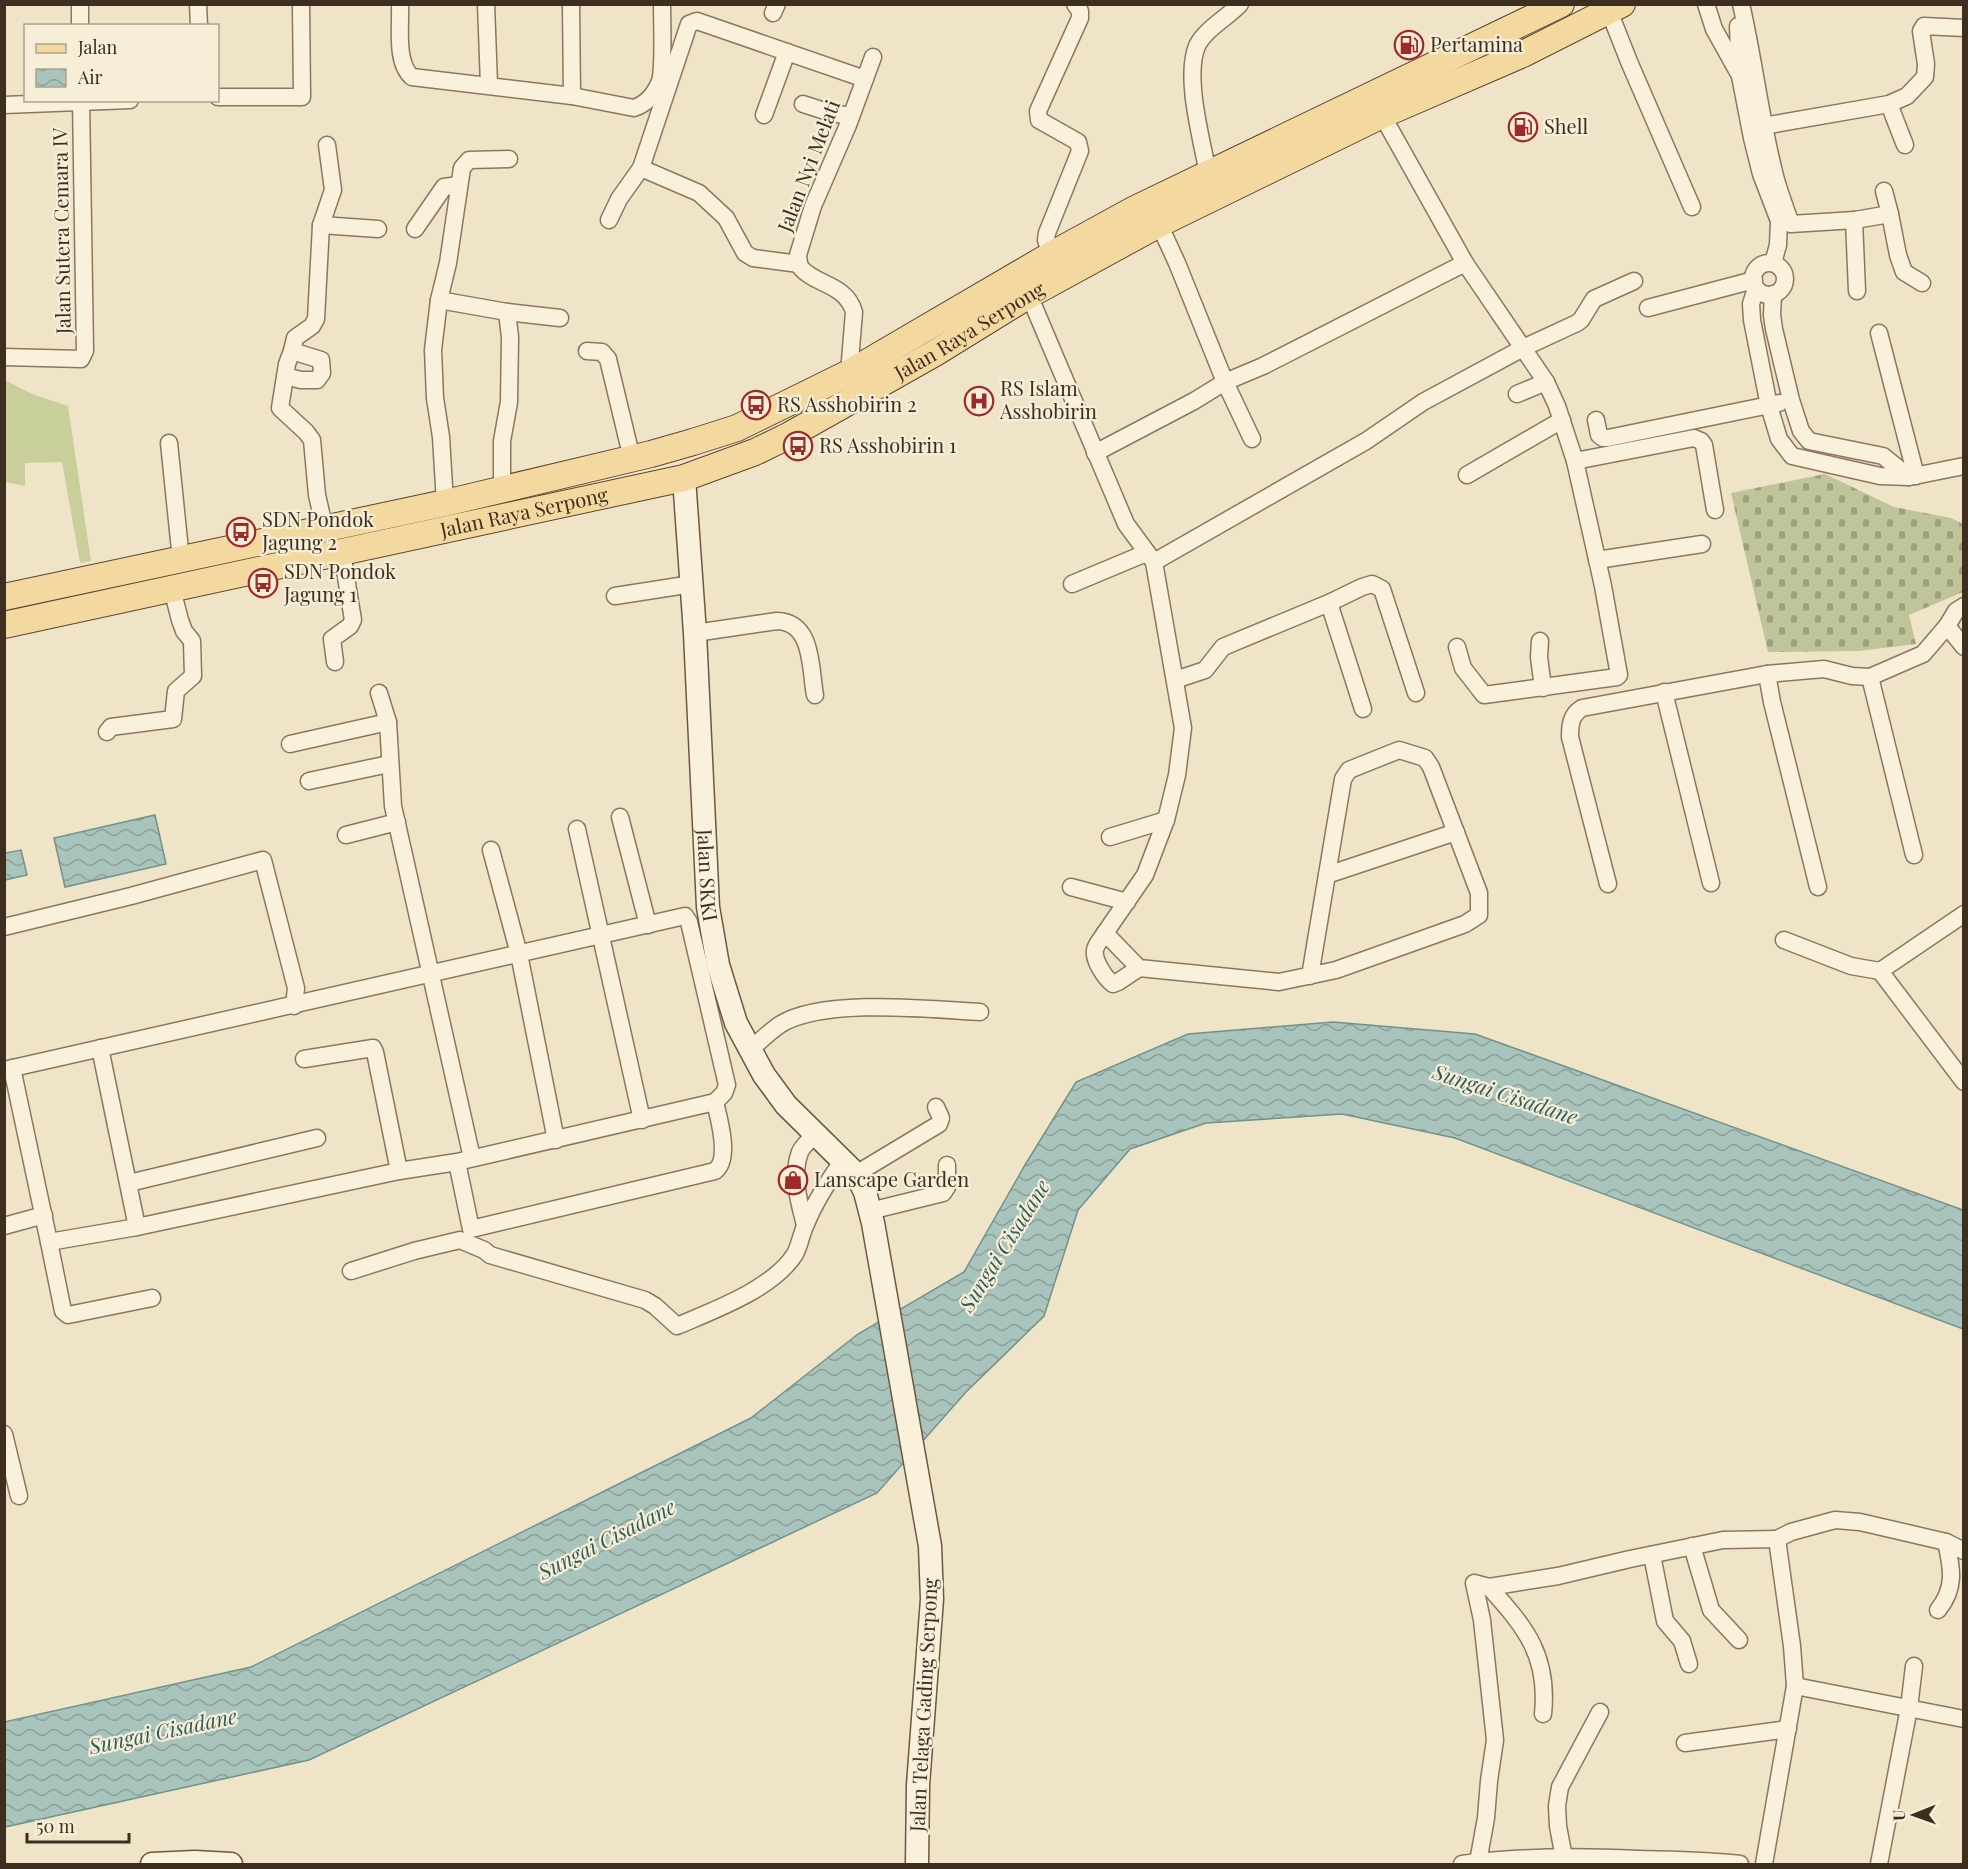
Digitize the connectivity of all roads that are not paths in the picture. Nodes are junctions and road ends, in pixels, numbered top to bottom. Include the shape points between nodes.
1 (80, 4) edge
2 (198, 4) edge
3 (302, 4) edge
4 (400, 4) edge
5 (486, 4) edge
6 (571, 4) edge
7 (662, 4) edge
8 (1075, 4) edge
9 (1240, 4) edge
10 (1561, 4) edge
11 (1706, 4) edge
12 (1733, 4) edge
13 (1741, 4) edge
14 (1616, 8) edge
15 (80, 24) edge
16 (199, 24) edge
17 (1964, 28) edge
18 (787, 52) junction
19 (873, 57) dead end
20 (1740, 76) junction
21 (865, 79) junction
22 (489, 85) junction
23 (572, 96) junction
24 (219, 97) edge
25 (81, 102) edge
26 (803, 104) dead end
27 (4, 105) edge
28 (1889, 105) junction
29 (764, 115) dead end
30 (1382, 115) junction
31 (851, 116) junction
32 (1763, 126) junction
33 (327, 145) dead end
34 (1905, 145) dead end
35 (509, 159) dead end
36 (641, 168) junction
37 (1208, 174) junction
38 (459, 185) junction
39 (1884, 191) dead end
40 (1692, 207) dead end
41 (1890, 214) junction
42 (609, 220) dead end
43 (1854, 220) junction
44 (1159, 224) junction
45 (321, 225) junction
46 (378, 229) dead end
47 (415, 229) dead end
48 (1051, 255) junction
49 (1773, 263) junction
50 (799, 264) junction
51 (1465, 264) junction
52 (1634, 280) dead end
53 (1922, 283) dead end
54 (1755, 284) junction
55 (1857, 291) dead end
56 (1773, 294) junction
57 (1029, 295) junction
58 (439, 300) junction
59 (1648, 308) dead end
60 (507, 312) junction
61 (560, 318) dead end
62 (1879, 333) dead end
63 (1523, 348) junction
64 (292, 351) junction
65 (587, 351) dead end
66 (4, 357) edge
67 (874, 358) junction
68 (849, 373) junction
69 (285, 376) junction
70 (883, 382) junction
71 (1225, 382) junction
72 (1546, 382) junction
73 (1517, 394) dead end
74 (1791, 400) junction
75 (1769, 406) junction
76 (1562, 420) junction
77 (1596, 420) dead end
78 (1252, 439) dead end
79 (169, 443) dead end
80 (1095, 453) junction
81 (632, 459) junction
82 (1575, 461) junction
83 (1964, 466) edge
84 (1467, 475) dead end
85 (1913, 476) junction
86 (684, 478) junction
87 (502, 490) junction
88 (446, 503) junction
89 (1715, 510) dead end
90 (325, 530) junction
91 (1702, 544) dead end
92 (342, 554) junction
93 (1150, 557) junction
94 (181, 560) junction
95 (1597, 560) junction
96 (692, 584) junction
97 (1072, 584) dead end
98 (172, 589) junction
99 (615, 596) dead end
100 (4, 597) edge
101 (1329, 603) junction
102 (1964, 606) edge
103 (4, 625) edge
104 (1947, 626) junction
105 (695, 633) junction
106 (1540, 642) dead end
107 (1457, 647) dead end
108 (1964, 647) edge
109 (335, 662) dead end
110 (1767, 674) junction
111 (1870, 677) junction
112 (1175, 680) junction
113 (1543, 688) junction
114 (1664, 692) junction
115 (380, 693) dead end
116 (1416, 693) dead end
117 (815, 695) dead end
118 (1363, 709) dead end
119 (388, 722) junction
120 (107, 732) dead end
121 (290, 744) dead end
122 (389, 764) junction
123 (309, 781) dead end
124 (620, 817) dead end
125 (1166, 820) junction
126 (396, 822) junction
127 (577, 829) dead end
128 (1456, 832) junction
129 (346, 836) dead end
130 (1110, 837) dead end
131 (491, 850) dead end
132 (1914, 855) dead end
133 (1327, 875) junction
134 (1711, 883) dead end
135 (1608, 884) dead end
136 (1071, 887) dead end
137 (1818, 887) dead end
138 (1127, 902) junction
139 (1964, 914) edge
140 (648, 925) junction
141 (4, 927) edge
142 (1105, 933) junction
143 (600, 935) junction
144 (1784, 940) dead end
145 (519, 954) junction
146 (1139, 968) junction
147 (1880, 971) junction
148 (430, 974) junction
149 (1310, 976) junction
150 (294, 1005) junction
151 (980, 1012) dead end
152 (100, 1048) junction
153 (749, 1051) junction
154 (304, 1059) dead end
155 (8, 1069) edge
156 (1964, 1082) edge
157 (715, 1102) junction
158 (936, 1107) dead end
159 (642, 1120) junction
160 (816, 1134) junction
161 (317, 1138) dead end
162 (556, 1140) junction
163 (465, 1160) junction
164 (947, 1165) dead end
165 (849, 1167) junction
166 (399, 1171) junction
167 (129, 1183) junction
168 (44, 1215) junction
169 (872, 1217) junction
170 (805, 1225) junction
171 (4, 1226) edge
172 (137, 1227) junction
173 (49, 1242) junction
174 (351, 1271) dead end
175 (152, 1298) dead end
176 (4, 1434) edge
177 (19, 1496) dead end
178 (1777, 1539) junction
179 (1946, 1542) junction
180 (1692, 1546) junction
181 (1964, 1551) edge
182 (1652, 1555) junction
183 (1489, 1587) junction
184 (1938, 1610) dead end
185 (1739, 1640) dead end
186 (1689, 1664) dead end
187 (1914, 1666) dead end
188 (1795, 1686) junction
189 (1910, 1708) junction
190 (1600, 1712) dead end
191 (1543, 1714) dead end
192 (1963, 1715) edge
193 (1788, 1729) junction
194 (1685, 1743) dead end
195 (1564, 1858) junction
196 (1470, 1863) edge
197 (152, 1864) edge
198 (231, 1864) edge
199 (917, 1864) edge
200 (1738, 1864) edge
201 (1764, 1864) edge
202 (1879, 1864) edge

1 - 15 street
2 - 16 street
3 - 24 street via 302,97
4 - 22 street via 401,63 406,72 412,77
5 - 22 street
6 - 23 street
7 - 23 street via 660,80 649,99 634,108
8 - 48 street via 1080,18 1038,111 1039,120 1080,146 1047,233
9 - 37 street via 1197,45 1193,91
10 - 37 main road, Jalan Raya Serpong
11 - 20 street via 1714,29
12 - 20 street
13 - 32 street
14 - 30 main road, Jalan Raya Serpong
14 - 40 street via 1630,64
17 - 28 street via 1924,26 1921,31 1925,77 1907,96
18 - 21 street
18 - 29 street
18 - 36 street via 697,21 689,24
19 - 21 street, Jalan Nyi Melati
20 - 49 street via 1761,174 1779,221
21 - 31 street, Jalan Nyi Melati
22 - 23 street
25 - 27 street
25 - 66 street, Jalan Sutera Cemara IV via 85,351 81,360
26 - 31 street
28 - 32 street
28 - 34 street
30 - 44 main road, Jalan Raya Serpong
30 - 51 street
31 - 50 street, Jalan Nyi Melati via 813,206 798,255
32 - 43 street via 1791,224
33 - 45 street via 333,190
35 - 38 street via 469,160 462,168
36 - 42 street
36 - 50 street via 699,193 726,218 745,253 753,258
37 - 48 main road, Jalan Raya Serpong
38 - 47 street via 444,186
38 - 58 street
39 - 41 street
41 - 43 street
41 - 53 street via 1904,272
43 - 55 street
44 - 57 main road, Jalan Raya Serpong
44 - 71 street
45 - 46 street
45 - 64 street via 316,319 297,335
48 - 67 main road, Jalan Raya Serpong
49 - 54 street via 1759,267
49 - 56 street via 1785,279
50 - 68 street, Jalan Nyi Melati via 852,304
51 - 63 street
51 - 71 street
52 - 63 street via 1594,299 1577,323
54 - 56 street via 1764,294
54 - 59 street
54 - 75 street via 1752,320
56 - 74 street via 1774,329
57 - 70 main road, Jalan Raya Serpong
57 - 80 street
58 - 60 street
58 - 88 street via 433,350
60 - 61 street
60 - 87 street via 509,402 502,441
62 - 85 street
63 - 72 street
63 - 93 street via 1423,402 1366,441
64 - 69 street
64 - 69 street via 321,360 322,374 317,380
65 - 81 street via 602,352 608,359
67 - 68 main road, Jalan Raya Serpong
67 - 70 main road
68 - 81 main road, Jalan Raya Serpong via 737,428
69 - 90 street via 280,408 312,440
70 - 86 main road, Jalan Raya Serpong via 755,452
71 - 78 street
71 - 80 street
72 - 73 street
72 - 76 street
74 - 75 street
74 - 85 street via 1801,431 1809,441 1883,456
75 - 77 street via 1608,438 1599,435
75 - 85 street via 1779,439 1792,456 1880,476
76 - 82 street
76 - 84 street
79 - 94 street
80 - 93 street via 1126,524
81 - 87 main road, Jalan Raya Serpong
82 - 89 street via 1694,438 1704,445
82 - 95 street
83 - 85 street
86 - 92 main road, Jalan Raya Serpong
86 - 96 main road, Jalan SKKI
87 - 88 main road, Jalan Raya Serpong
88 - 90 main road, Jalan Raya Serpong
90 - 94 main road, Jalan Raya Serpong
91 - 95 street
92 - 98 main road, Jalan Raya Serpong
92 - 109 street via 353,620 333,639
93 - 97 street
93 - 112 street
94 - 100 main road, Jalan Raya Serpong
95 - 113 street via 1619,675
96 - 99 street
96 - 105 main road, Jalan SKKI
98 - 103 main road, Jalan Raya Serpong
98 - 120 street via 184,631 192,641 193,676 176,691 173,719 111,727
101 - 112 street via 1222,647 1205,670
101 - 116 street via 1372,584 1382,589
101 - 118 street
102 - 104 street
104 - 108 street
104 - 111 street via 1923,654
105 - 117 street via 777,621 790,623 809,646
105 - 153 main road, Jalan SKKI via 708,907 726,995
106 - 113 street
107 - 113 street via 1464,668 1484,694
110 - 111 street via 1824,669
110 - 114 street
110 - 137 street
111 - 132 street
112 - 125 street via 1183,728 1182,751
114 - 134 street
114 - 135 street via 1582,708 1574,713 1570,726
115 - 119 street
119 - 121 street
119 - 122 street
122 - 123 street
122 - 126 street
124 - 140 street
125 - 130 street
125 - 138 street via 1145,875
126 - 129 street
126 - 148 street
127 - 143 street
128 - 133 street
128 - 133 street via 1428,762 1399,750 1349,770 1343,778
128 - 149 street via 1479,893 1479,915 1466,924
131 - 145 street
133 - 149 street
136 - 138 street
138 - 142 street
139 - 147 street
140 - 143 street
140 - 157 street via 679,916 686,916 689,922 728,1085
141 - 150 street via 263,860 296,988
142 - 146 street
142 - 146 street via 1095,955 1106,979 1113,984
143 - 145 street
143 - 159 street
144 - 147 street via 1851,966
145 - 148 street
145 - 162 street
146 - 149 street via 1279,982
147 - 156 street
148 - 150 street
148 - 163 street
150 - 152 street
151 - 153 street via 858,1007 814,1013 781,1024
152 - 155 street
152 - 167 street
153 - 160 main road, Jalan SKKI via 786,1105
154 - 166 street via 373,1048
155 - 168 street
157 - 159 street
157 - 163 street via 722,1135 722,1160 715,1171 471,1229
158 - 165 street via 941,1118 939,1124
159 - 162 street
160 - 165 main road, Jalan SKKI
160 - 170 street via 800,1152 798,1164 799,1201
161 - 167 street
162 - 163 street
163 - 166 street
164 - 169 street via 947,1188 943,1193
165 - 169 main road, Jalan SKKI via 865,1192
165 - 170 street via 826,1183
166 - 172 street
167 - 172 street
168 - 171 street
168 - 173 street
169 - 199 main road, Jalan Telaga Gading Serpong via 930,1546 932,1599 918,1785
170 - 174 street via 795,1254 769,1280 677,1326 645,1300 490,1255 460,1240
172 - 173 street
173 - 175 street via 63,1311 68,1315
176 - 177 street
178 - 179 street via 1835,1520
178 - 180 street via 1723,1540
178 - 188 street
179 - 181 street
179 - 184 street via 1952,1583
180 - 182 street
180 - 185 street via 1711,1610
182 - 183 street
182 - 186 street via 1665,1621 1681,1640
183 - 191 street via 1515,1616 1540,1659 1545,1692
183 - 196 street via 1474,1582 1495,1740 1486,1818
187 - 189 street
188 - 189 street
188 - 193 street
189 - 192 street
189 - 202 street
190 - 195 street via 1560,1787 1558,1826
193 - 194 street
193 - 201 street
195 - 196 street
195 - 200 street
197 - 198 main road

